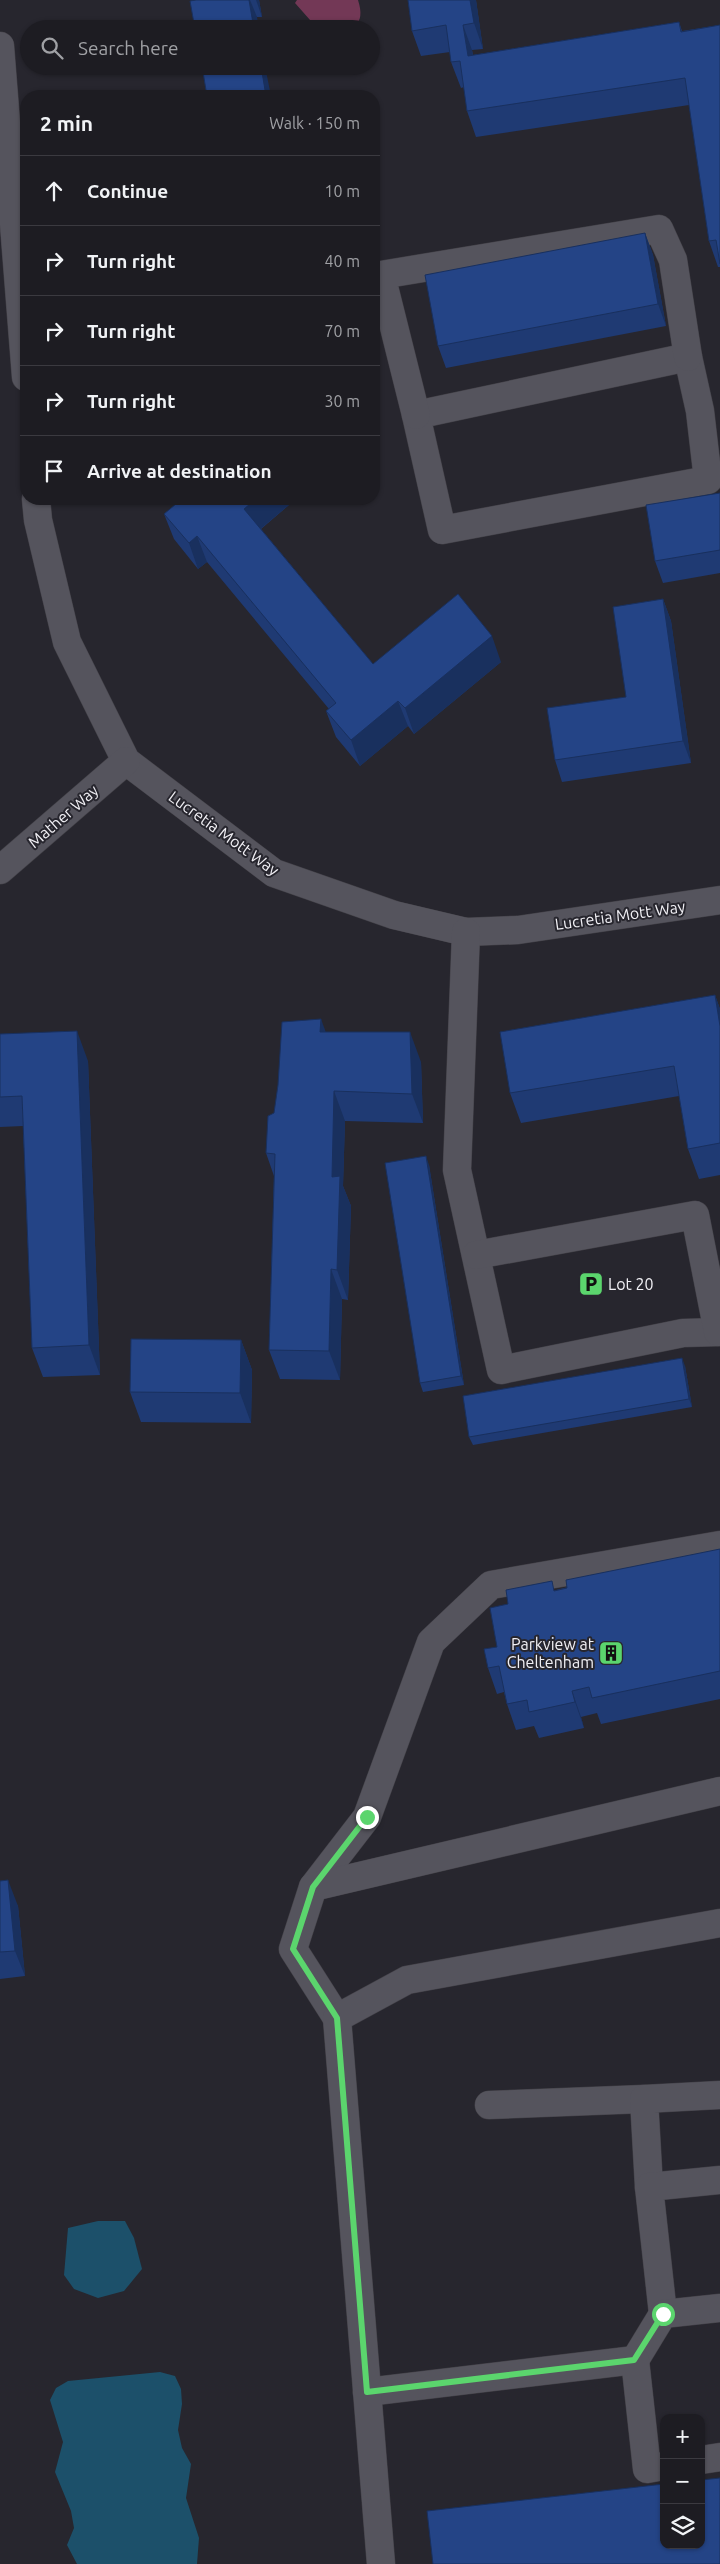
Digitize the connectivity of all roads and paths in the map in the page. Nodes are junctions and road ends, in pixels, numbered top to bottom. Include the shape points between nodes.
1 (0, 46) edge
2 (20, 301) edge
3 (688, 357) junction
4 (710, 409) edge
5 (416, 416) junction
6 (37, 505) edge
7 (126, 761) junction
8 (0, 870) edge
9 (720, 900) edge
10 (466, 932) junction
11 (476, 1255) junction
12 (719, 1332) edge
13 (720, 1545) edge
14 (720, 1791) edge
15 (313, 1887) junction
16 (720, 1923) edge
17 (337, 2018) junction
18 (720, 2095) edge
19 (644, 2099) junction
20 (489, 2105) dead end
21 (720, 2180) edge
22 (649, 2187) junction
23 (720, 2308) edge
24 (663, 2314) junction
25 (634, 2360) junction
26 (367, 2392) junction
27 (720, 2457) edge
28 (705, 2459) edge
29 (660, 2467) edge
30 (381, 2564) edge

1 - 2 street
3 - 4 street
3 - 5 street
3 - 5 street via 673,260 659,229 381,275
4 - 5 street via 708,480 442,530
6 - 7 street, Lucretia Mott Way via 67,642
7 - 8 street, Mather Way
7 - 10 street, Lucretia Mott Way via 274,873 394,915
9 - 10 street, Lucretia Mott Way via 518,930
10 - 11 street via 457,1170
11 - 12 street via 501,1370 683,1333
11 - 12 street via 695,1215
13 - 15 street via 491,1584 431,1642 367,1817
14 - 15 street
15 - 17 street via 293,1949
16 - 17 street via 407,1980
17 - 26 street
18 - 19 street
19 - 20 street
19 - 22 street
21 - 22 street
22 - 24 street
23 - 24 street
24 - 25 street
25 - 26 street
25 - 29 street via 647,2469
26 - 30 street
27 - 28 street

